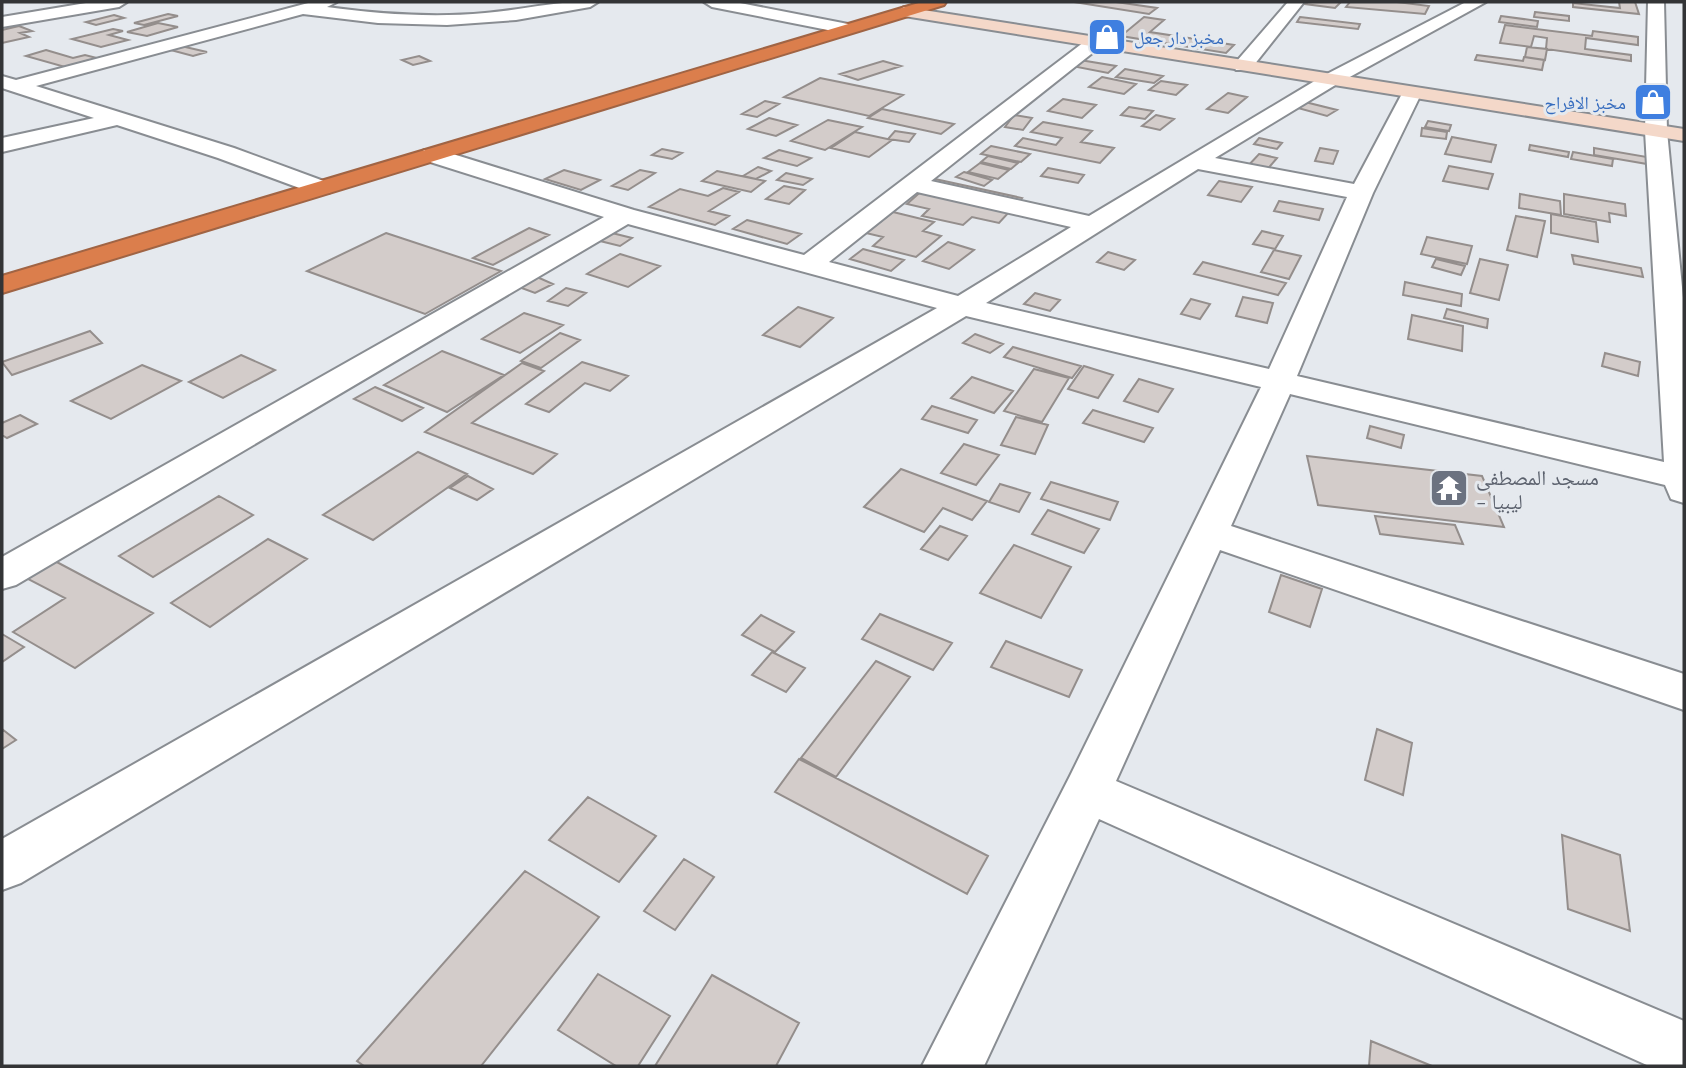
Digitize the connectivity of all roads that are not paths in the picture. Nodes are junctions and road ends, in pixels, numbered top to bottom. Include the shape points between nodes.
1 (90, 2) edge
2 (119, 2) edge
3 (329, 2) edge
4 (590, 2) edge
5 (712, 2) edge
6 (938, 2) edge
7 (1296, 2) edge
8 (1478, 2) edge
9 (1656, 2) edge
10 (303, 9) junction
11 (904, 12) junction
12 (8, 21) edge
13 (848, 29) junction
14 (1094, 43) junction
15 (1243, 66) junction
16 (1331, 80) junction
17 (9, 84) edge
18 (1412, 92) junction
19 (117, 119) junction
20 (1656, 131) junction
21 (1684, 135) edge
22 (2, 145) edge
23 (432, 155) junction
24 (1194, 161) junction
25 (912, 184) junction
26 (321, 188) junction
27 (1361, 194) junction
28 (625, 215) junction
29 (1093, 224) junction
30 (808, 265) junction
31 (2, 285) edge
32 (962, 306) junction
33 (1279, 382) junction
34 (1684, 485) edge
35 (1208, 533) junction
36 (2, 575) edge
37 (1684, 692) edge
38 (1087, 790) junction
39 (2, 866) edge
40 (1684, 1051) edge
41 (952, 1066) edge

1 - 12 street
2 - 12 street
3 - 10 street
4 - 10 street via 516,17 459,22 404,22
5 - 13 street
6 - 11 highway
7 - 15 street
8 - 16 street
9 - 20 street
10 - 17 street
11 - 13 highway
11 - 14 street
13 - 23 highway
14 - 15 street
14 - 25 street
15 - 16 street
16 - 18 street
16 - 24 street
17 - 19 street
18 - 20 street
18 - 27 street
19 - 22 street
19 - 26 street
20 - 21 street
20 - 34 street
23 - 26 highway
23 - 28 street
24 - 27 street
24 - 29 street
25 - 29 street
25 - 30 street
26 - 31 highway
27 - 33 street
28 - 30 street
28 - 36 street
29 - 32 street
30 - 32 street
32 - 33 street
32 - 39 street
33 - 34 street
33 - 35 street
35 - 37 street
35 - 38 street
38 - 40 street
38 - 41 street

